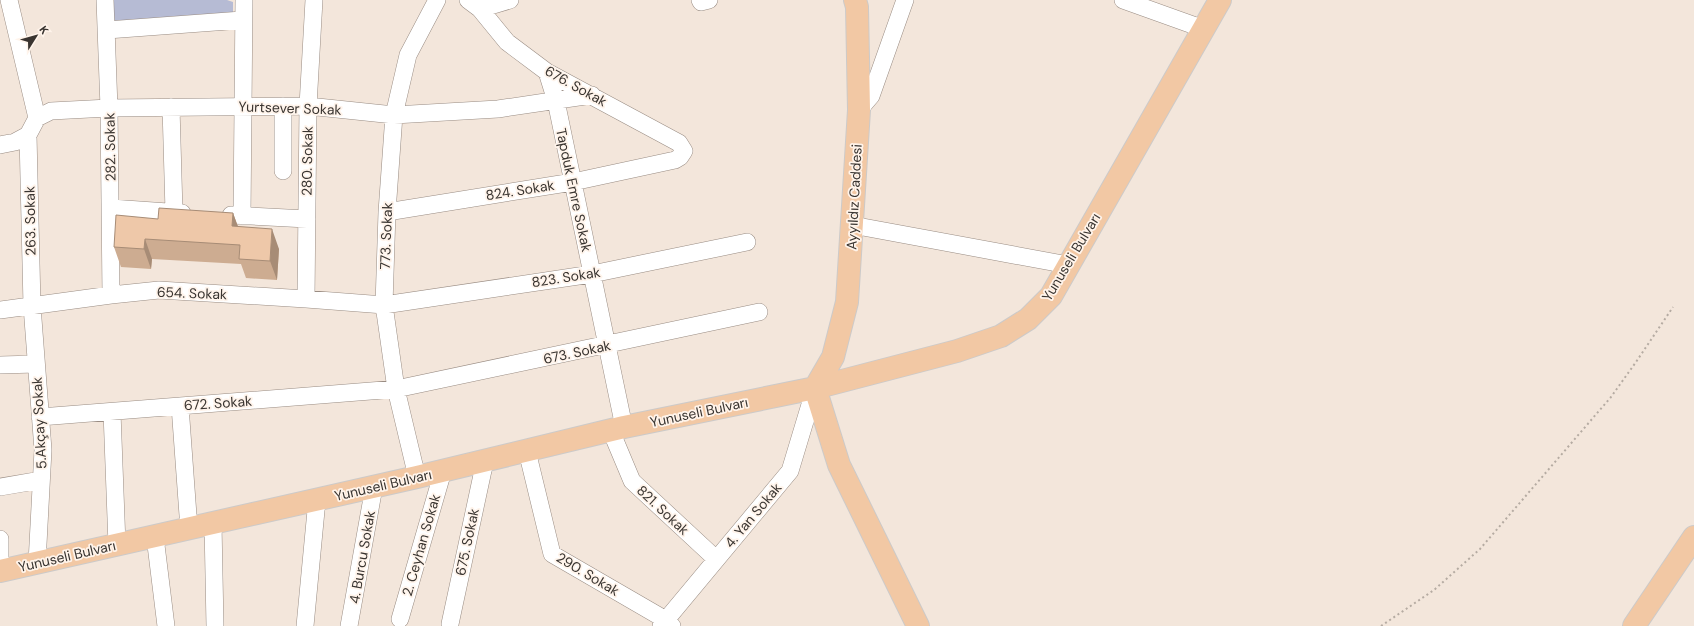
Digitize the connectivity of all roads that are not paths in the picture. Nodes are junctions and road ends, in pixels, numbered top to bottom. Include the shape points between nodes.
1 (9, 0) edge
2 (105, 0) edge
3 (244, 0) edge
4 (314, 0) edge
5 (437, 0) edge
6 (510, 0) edge
7 (700, 0) edge
8 (709, 0) edge
9 (855, 0) edge
10 (904, 0) edge
11 (1123, 0) edge
12 (1220, 0) edge
13 (474, 4) edge
14 (242, 20) junction
15 (1204, 29) junction
16 (107, 30) junction
17 (547, 72) junction
18 (592, 95) junction
19 (556, 101) junction
20 (242, 106) junction
21 (283, 106) junction
22 (308, 106) junction
23 (171, 107) junction
24 (109, 108) junction
25 (859, 110) junction
26 (394, 115) junction
27 (37, 118) junction
28 (28, 135) junction
29 (0, 144) edge
30 (675, 160) joint
31 (283, 171) dead end
32 (573, 182) junction
33 (111, 208) junction
34 (174, 212) junction
35 (387, 212) junction
36 (242, 216) junction
37 (307, 220) junction
38 (852, 225) junction
39 (747, 242) dead end
40 (1068, 265) junction
41 (592, 274) junction
42 (111, 295) junction
43 (306, 299) junction
44 (384, 305) junction
45 (32, 306) junction
46 (0, 310) edge
47 (759, 312) dead end
48 (607, 346) junction
49 (36, 364) junction
50 (0, 366) edge
51 (816, 388) junction
52 (396, 389) junction
53 (180, 406) junction
54 (112, 412) junction
55 (40, 417) junction
56 (617, 429) junction
57 (527, 451) junction
58 (485, 461) junction
59 (442, 471) junction
60 (417, 477) junction
61 (41, 480) junction
62 (0, 487) edge
63 (374, 487) junction
64 (317, 500) junction
65 (213, 524) junction
66 (190, 529) junction
67 (155, 537) junction
68 (1694, 538) edge
69 (0, 539) edge
70 (117, 545) junction
71 (716, 560) junction
72 (37, 563) junction
73 (0, 571) edge
74 (400, 619) dead end
75 (450, 624) dead end
76 (667, 624) edge
77 (166, 626) edge
78 (215, 626) edge
79 (305, 626) edge
80 (349, 626) edge
81 (918, 626) edge
82 (1634, 626) edge

1 - 27 street
2 - 16 street, 282. Sokak
3 - 14 street
4 - 22 street, 280. Sokak
5 - 26 street, 773. Sokak via 408,55
6 - 13 street
7 - 8 street
9 - 25 main road, Ayyıldız Caddesi
10 - 25 street via 872,96
11 - 15 street
12 - 15 main road, Yunuseli Bulvarı
13 - 17 street, 676. Sokak via 507,42
14 - 16 street
14 - 20 street
15 - 40 main road, Yunuseli Bulvarı
16 - 24 street, 282. Sokak
17 - 18 street, 676. Sokak
17 - 19 street, Tapduk Emre Sokak
18 - 19 street, Yurtsever Sokak
18 - 30 street, 676. Sokak via 679,143 684,151
19 - 26 street, Yurtsever Sokak via 498,109
19 - 32 street, Tapduk Emre Sokak
20 - 21 street, Yurtsever Sokak
20 - 23 street, Yurtsever Sokak
20 - 36 street
21 - 22 street, Yurtsever Sokak
21 - 31 street
22 - 26 street, Yurtsever Sokak
22 - 37 street, 280. Sokak
23 - 24 street, Yurtsever Sokak
23 - 34 street
24 - 27 street, Yurtsever Sokak via 51,111
24 - 33 street, 282. Sokak
25 - 38 main road, Ayyıldız Caddesi
26 - 35 street, 773. Sokak
27 - 28 street
28 - 29 street via 15,142
28 - 45 street, 263. Sokak
30 - 32 street, 824. Sokak
32 - 35 street, 824. Sokak
32 - 41 street, Tapduk Emre Sokak
33 - 34 street
33 - 42 street, 282. Sokak
34 - 36 street
35 - 44 street, 773. Sokak
36 - 37 street
37 - 43 street, 280. Sokak
38 - 40 street
38 - 51 main road, Ayyıldız Caddesi via 847,302 833,357
39 - 41 street, 823. Sokak
40 - 51 main road, Yunuseli Bulvarı via 1051,296 1028,319 1001,336 957,351
41 - 44 street, 823. Sokak
41 - 48 street, Tapduk Emre Sokak
42 - 43 street, 654. Sokak via 159,290
42 - 45 street, 654. Sokak
43 - 44 street, 654. Sokak
44 - 52 street, 773. Sokak
45 - 46 street, 654. Sokak
45 - 49 street, 5.Akçay Sokak
47 - 48 street, 673. Sokak
48 - 52 street, 673. Sokak
48 - 56 street, Tapduk Emre Sokak
49 - 50 street
49 - 55 street, 5.Akçay Sokak
51 - 56 main road, Yunuseli Bulvarı
51 - 71 street, 4. Yan Sokak via 790,471
51 - 81 main road via 839,465
52 - 53 street, 672. Sokak
52 - 60 street, 773. Sokak
53 - 54 street, 672. Sokak
53 - 66 street
54 - 55 street, 672. Sokak
54 - 70 street
55 - 61 street, 5.Akçay Sokak via 43,450
56 - 57 main road, Yunuseli Bulvarı
56 - 71 street, 821. Sokak via 632,481
57 - 58 main road, Yunuseli Bulvarı
57 - 76 street, 290. Sokak via 552,554
58 - 59 main road, Yunuseli Bulvarı
58 - 75 street, 675. Sokak
59 - 60 main road, Yunuseli Bulvarı
59 - 74 street, 2. Ceyhan Sokak
60 - 63 main road, Yunuseli Bulvarı
61 - 62 street
61 - 72 street, 5.Akçay Sokak
63 - 64 main road, Yunuseli Bulvarı
63 - 80 street, 4. Burcu Sokak
64 - 65 main road, Yunuseli Bulvarı
64 - 79 street
65 - 66 main road, Yunuseli Bulvarı
65 - 78 street
66 - 67 main road, Yunuseli Bulvarı
67 - 70 main road, Yunuseli Bulvarı
67 - 77 street
68 - 82 main road
69 - 73 street
70 - 72 main road, Yunuseli Bulvarı
71 - 76 street, 4. Yan Sokak
72 - 73 main road, Yunuseli Bulvarı

